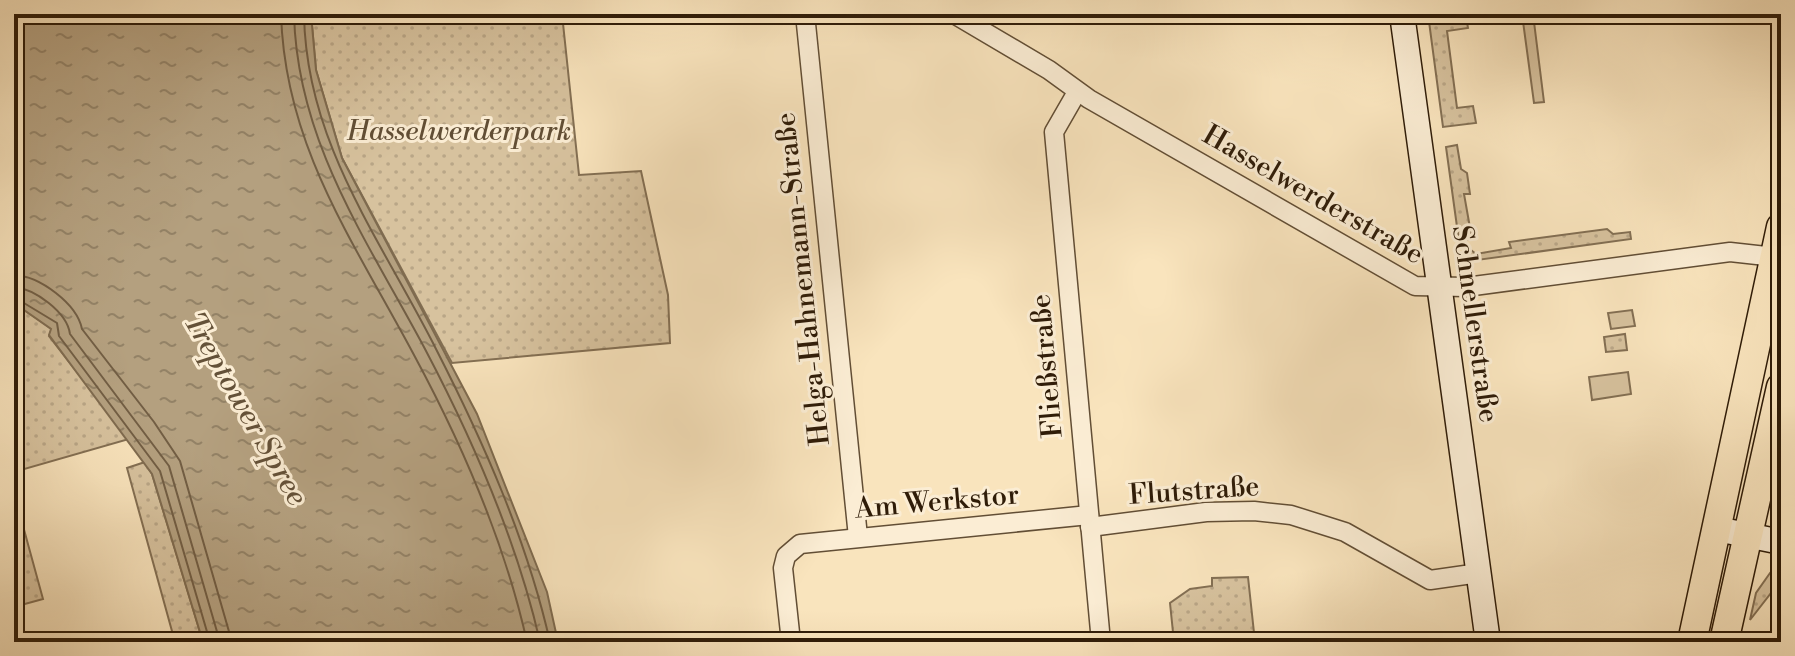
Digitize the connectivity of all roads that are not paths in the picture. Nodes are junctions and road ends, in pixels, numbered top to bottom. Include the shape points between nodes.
1 (805, 14) edge
2 (954, 14) edge
3 (1402, 14) edge
4 (1077, 92) junction
5 (1781, 227) edge
6 (1775, 257) junction
7 (1440, 289) junction
8 (1781, 387) edge
9 (1772, 431) junction
10 (1781, 464) edge
11 (1089, 521) junction
12 (1717, 529) junction
13 (1746, 534) junction
14 (858, 537) junction
15 (1781, 542) edge
16 (1479, 573) junction
17 (791, 642) edge
18 (1101, 642) edge
19 (1488, 642) edge
20 (1692, 642) edge
21 (1724, 642) edge

1 - 14 street, Helga-Hahnemann-Straße
2 - 4 street, Hasselwerderstraße
3 - 7 street, Schnellerstraße
4 - 7 street, Hasselwerderstraße via 1400,281
4 - 11 street, Fließstraße via 1054,132
5 - 6 main road
6 - 7 street, Hasselwerderstraße via 1730,252
6 - 12 main road
7 - 16 street, Schnellerstraße
8 - 9 main road
9 - 10 street
9 - 13 main road
11 - 14 street, Am Werkstor
11 - 16 street, Flutstraße via 1206,512 1291,515 1345,532 1430,580
11 - 18 street, Fließstraße
12 - 13 street
12 - 20 main road
13 - 15 street
13 - 21 main road
14 - 17 street, Am Werkstor via 792,548 783,568
16 - 19 street, Schnellerstraße

